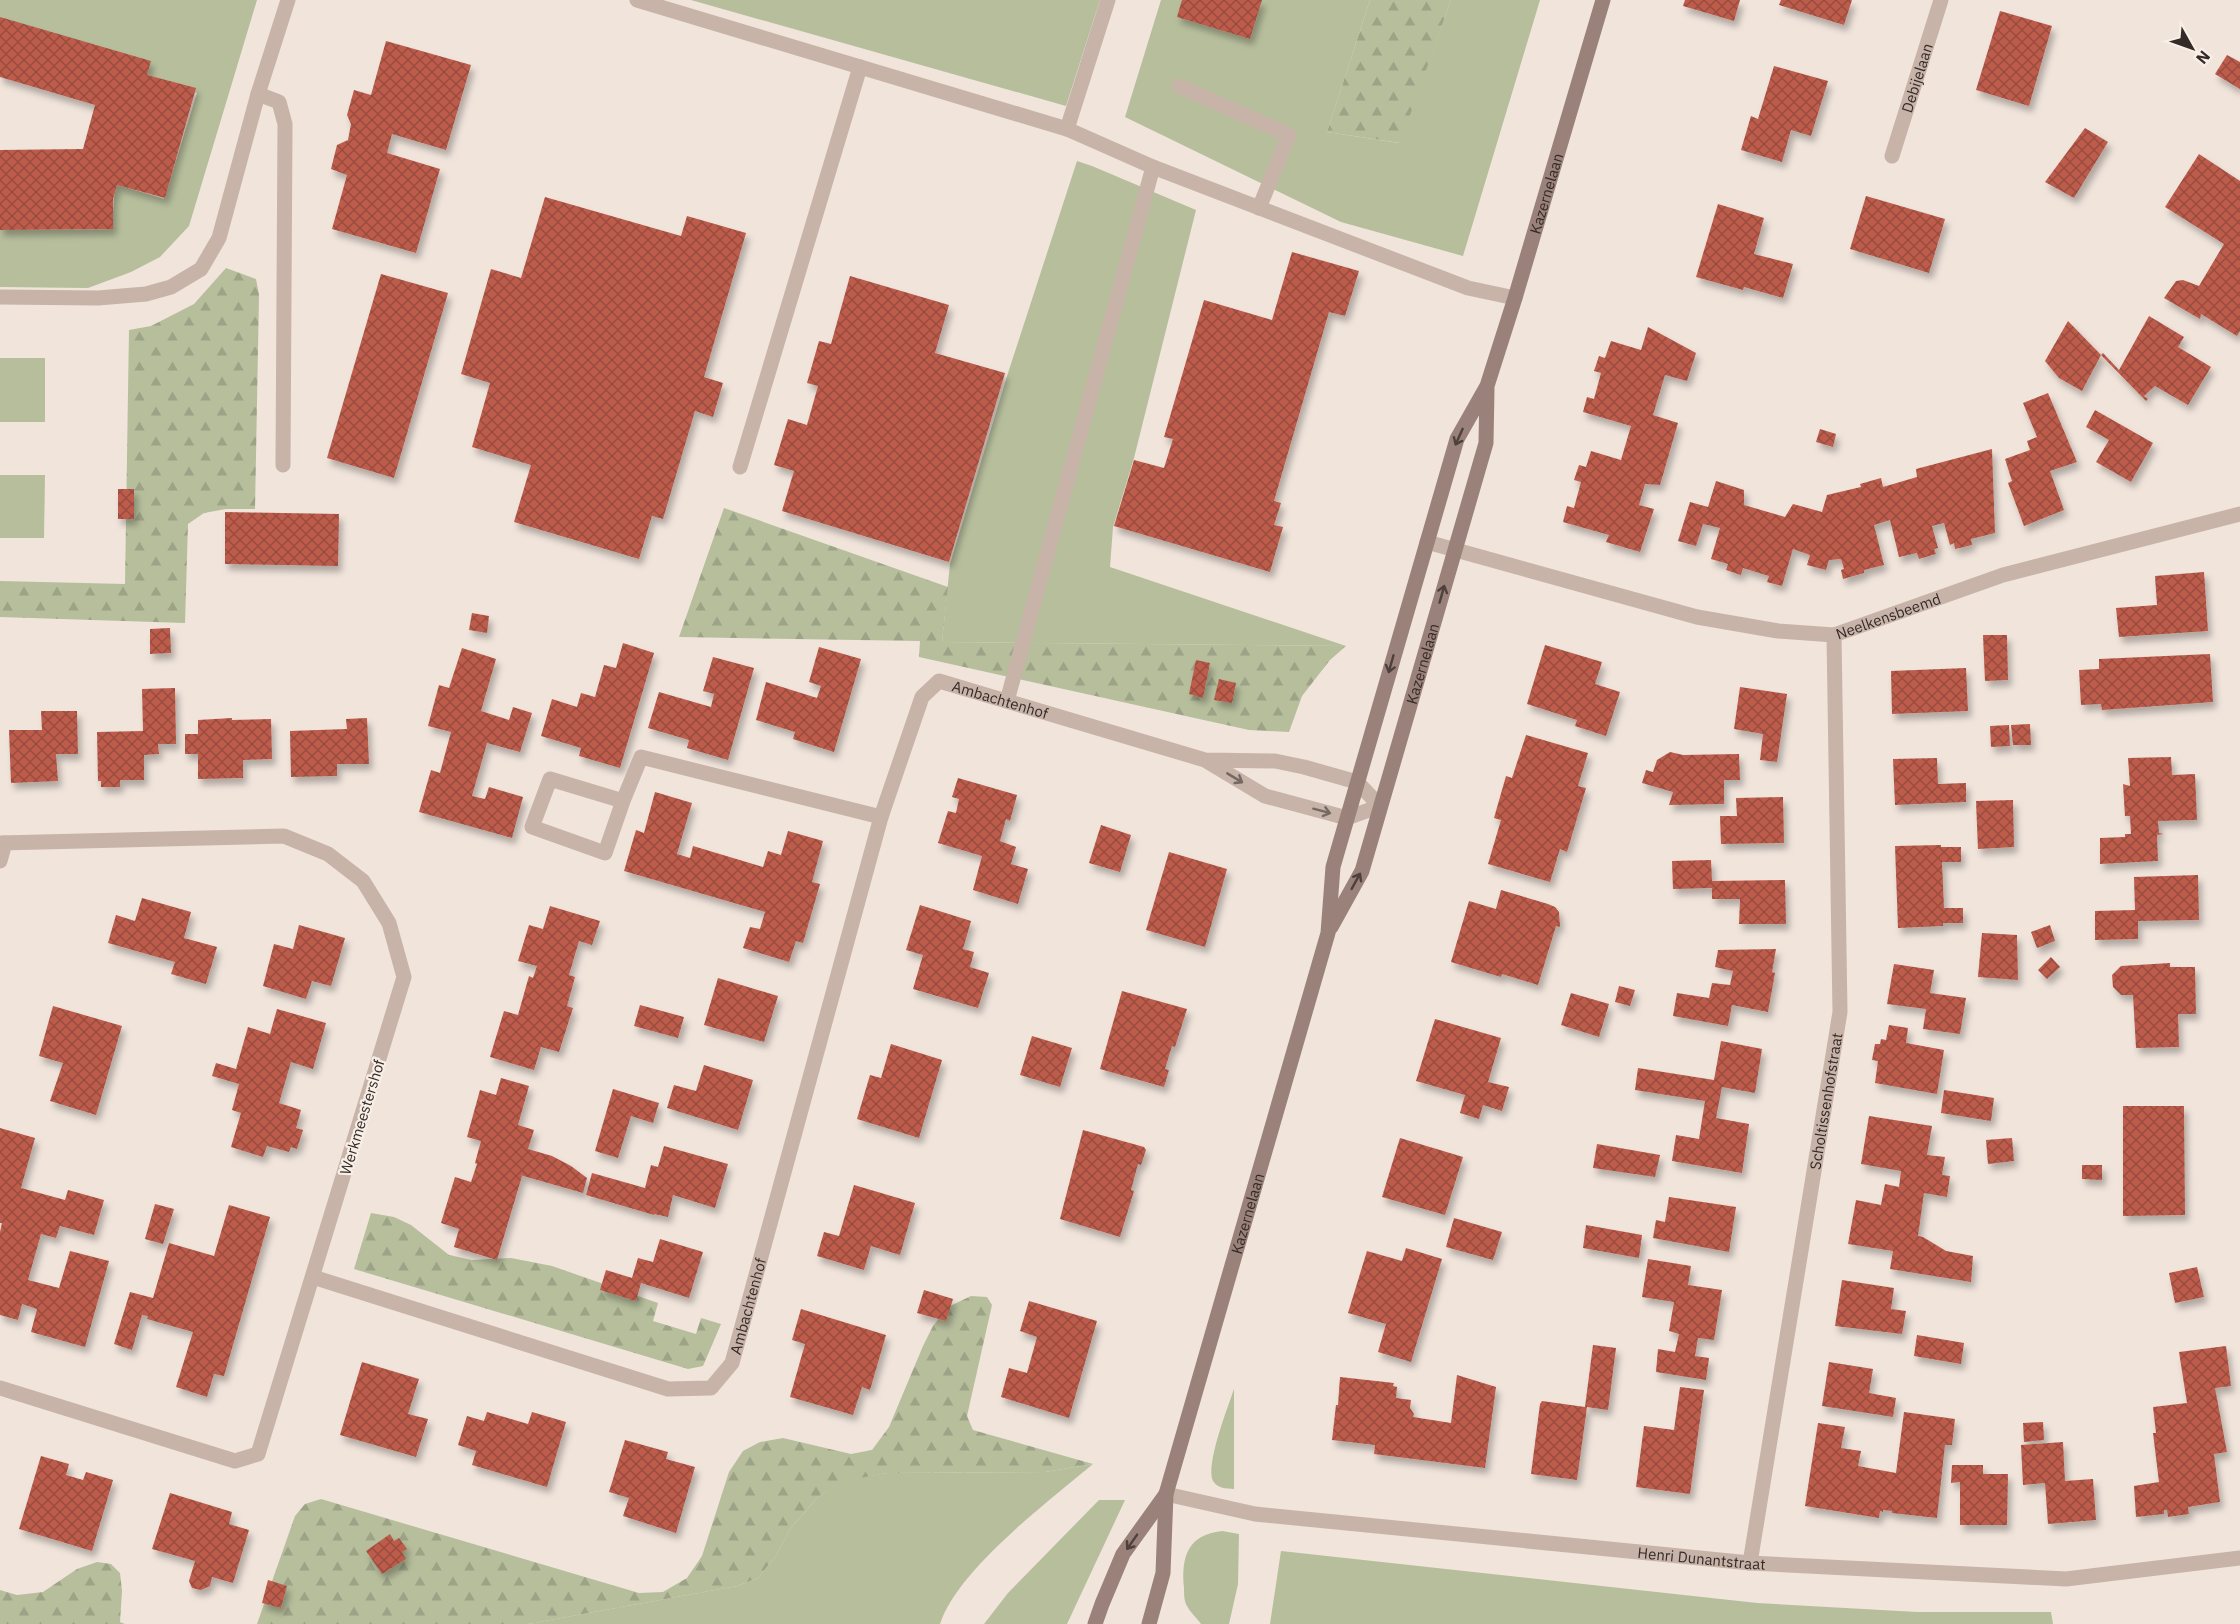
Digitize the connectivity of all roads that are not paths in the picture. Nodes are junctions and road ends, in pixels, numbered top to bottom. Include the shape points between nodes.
1 (288, 0) edge
2 (637, 0) edge
3 (1108, 0) edge
4 (1603, 0) edge
5 (1941, 0) edge
6 (860, 67) junction
7 (1179, 86) dead end
8 (258, 94) junction
9 (1067, 129) junction
10 (1892, 156) dead end
11 (1153, 167) junction
12 (1259, 208) junction
13 (0, 297) edge
14 (1515, 298) junction
15 (1487, 386) junction
16 (283, 465) dead end
17 (740, 467) dead end
18 (2240, 514) edge
19 (1427, 542) junction
20 (1455, 549) junction
21 (1834, 635) junction
22 (1007, 701) junction
23 (1205, 760) junction
24 (1357, 782) junction
25 (623, 801) junction
26 (1380, 806) junction
27 (881, 817) junction
28 (1347, 818) junction
29 (3, 843) edge
30 (0, 861) edge
31 (1328, 933) junction
32 (313, 1277) junction
33 (0, 1388) edge
34 (1166, 1494) junction
35 (2240, 1558) edge
36 (1750, 1563) junction
37 (1095, 1624) edge
38 (1149, 1624) edge

1 - 8 street
2 - 6 street
3 - 9 street
4 - 14 street, Kazernelaan
5 - 10 street, Debijelaan
6 - 9 street
6 - 17 street
7 - 12 street via 1289,135
8 - 13 street via 219,238 201,269 171,287 146,294 98,298
8 - 16 street via 279,102 285,124
9 - 11 street
11 - 12 street
11 - 22 street
12 - 14 street via 1468,288
14 - 15 street, Kazernelaan
15 -> 19 street, Kazernelaan via 1457,439
15 - 20 street, Kazernelaan via 1486,443
18 - 21 street, Neelkensbeemd via 2003,575
19 - 20 street, Neelkensbeemd
19 -> 24 street, Kazernelaan
20 - 21 street, Neelkensbeemd via 1697,617 1778,631
26 -> 20 street, Kazernelaan
21 - 36 street, Scholtissenhofstraat via 1840,1012
22 - 23 street, Ambachtenhof
22 - 27 street, Ambachtenhof via 939,681 922,697
23 - 24 street, Ambachtenhof via 1275,761
23 -> 28 street, Ambachtenhof via 1265,796
24 - 26 street
24 - 28 street, Kazernelaan
25 - 25 street via 605,853 531,827 550,779
25 - 27 street via 641,757
26 - 28 street
31 -> 26 street, Kazernelaan via 1362,871
27 - 32 street, Ambachtenhof via 732,1363 711,1388 668,1389
28 - 31 street, Kazernelaan via 1333,867
29 - 30 street
29 - 32 street, Werkmeestershof via 284,836 328,854 363,881 389,923 404,977
31 - 34 street, Kazernelaan
32 - 33 street, Werkmeestershof via 258,1454 235,1461
34 - 36 street, Henri Dunantstraat via 1255,1514
34 -> 37 street, Kazernelaan via 1123,1554
34 - 38 street, Kazernelaan via 1163,1573
35 - 36 street, Henri Dunantstraat via 2066,1579

